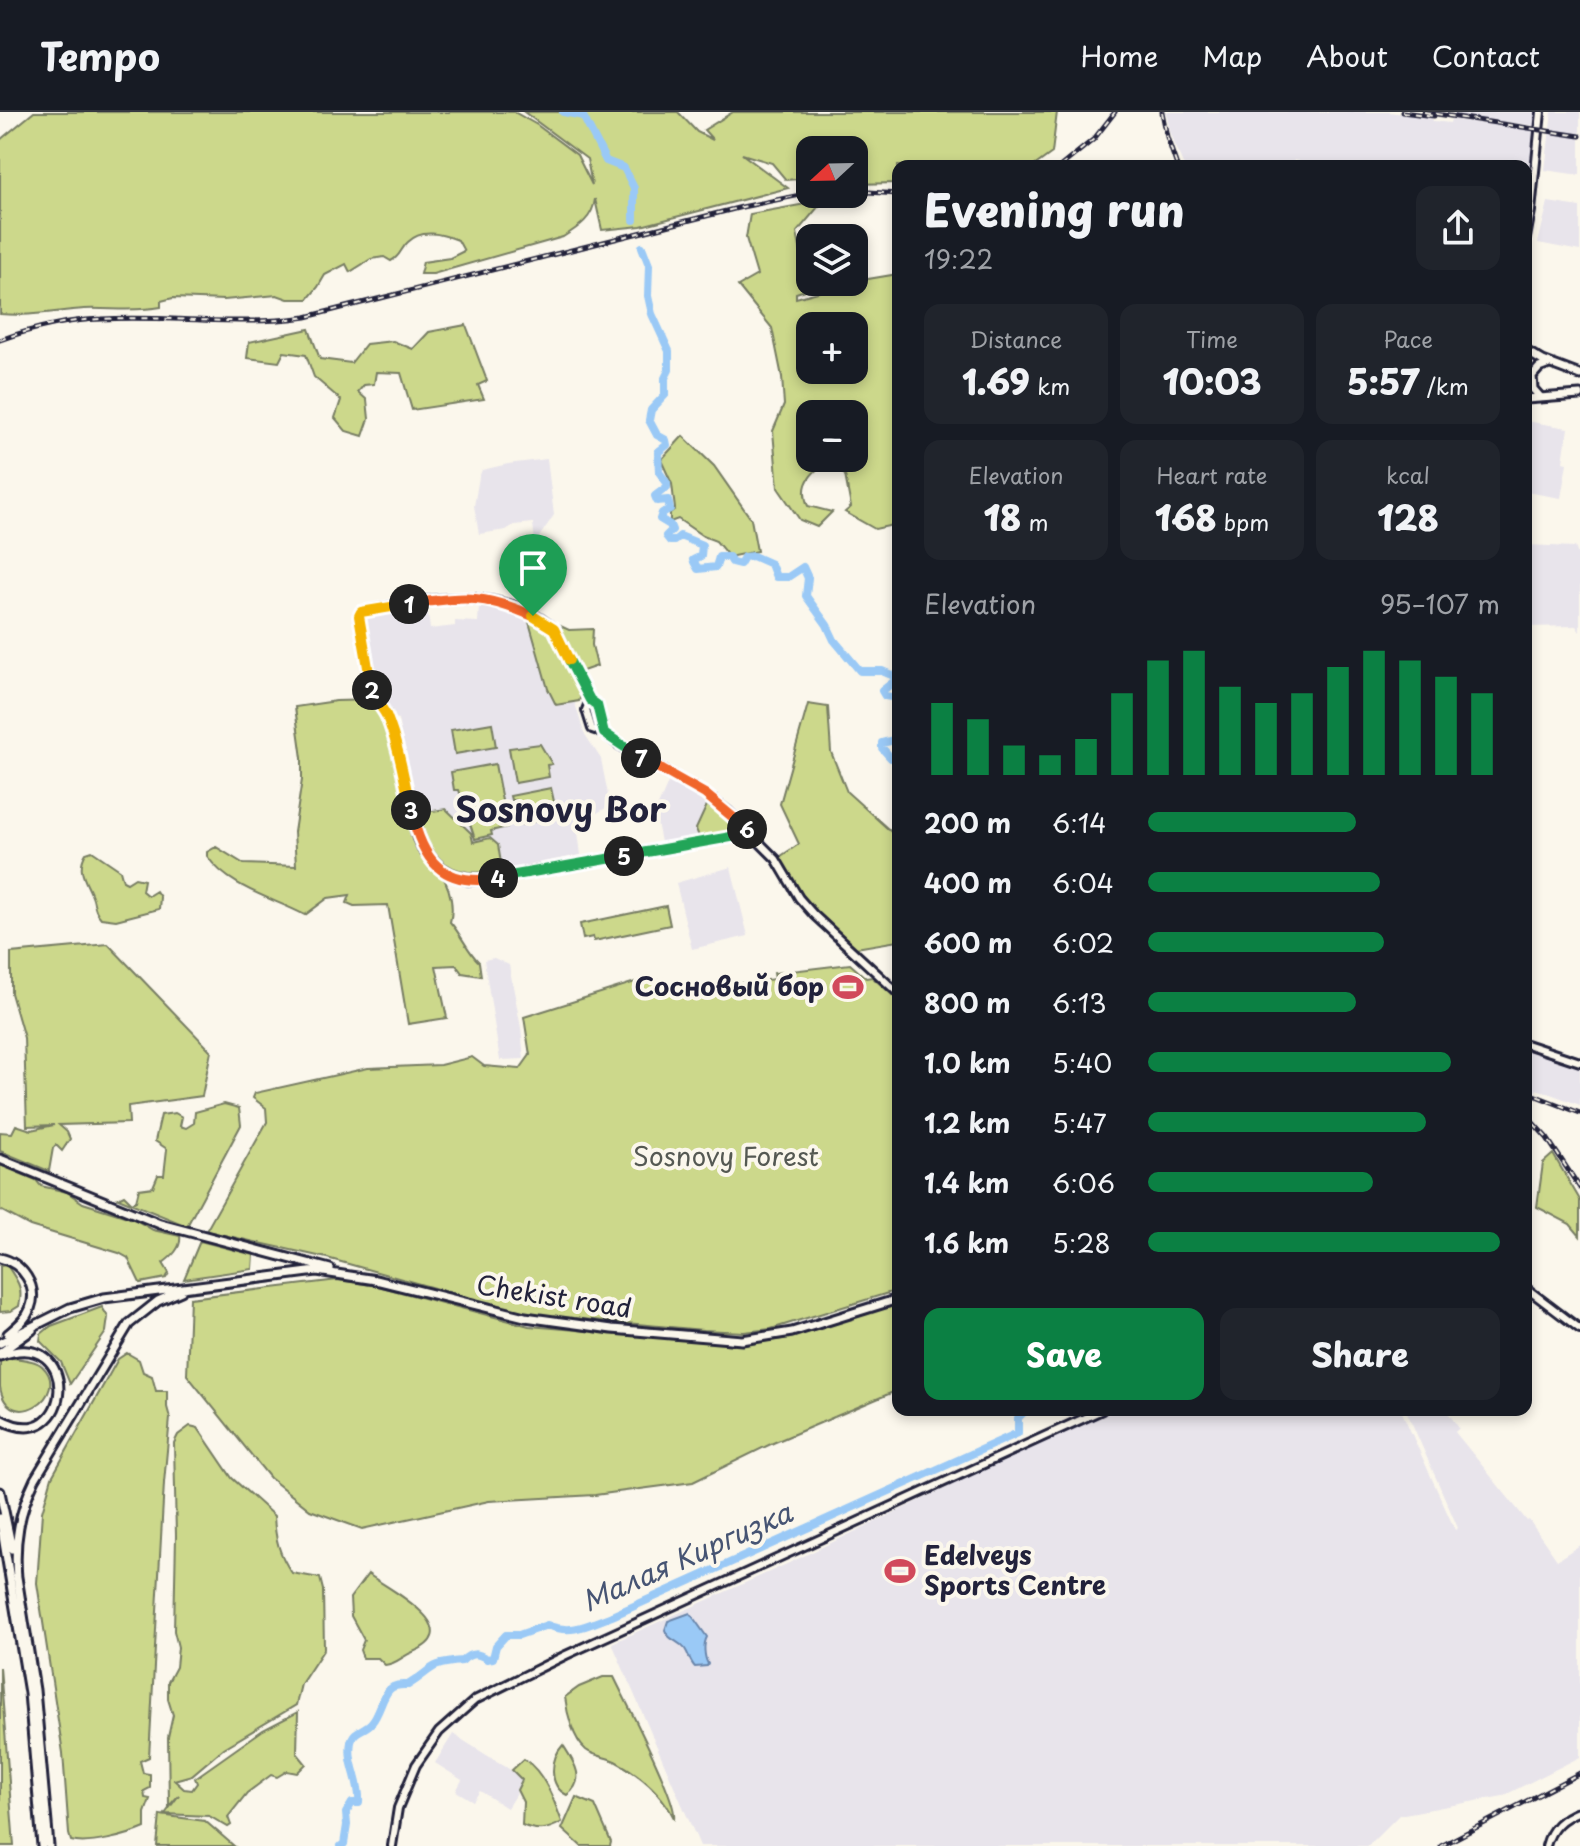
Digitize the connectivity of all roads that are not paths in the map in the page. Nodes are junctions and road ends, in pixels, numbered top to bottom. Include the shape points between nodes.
1 (1541, 112) edge
2 (1532, 192) edge
3 (1532, 354) edge
4 (1549, 364) junction
5 (1580, 375) edge
6 (1580, 395) edge
7 (1541, 398) junction
8 (1532, 399) edge
9 (590, 700) junction
10 (604, 733) junction
11 (748, 830) junction
12 (892, 987) edge
13 (1532, 1046) edge
14 (1580, 1062) edge
15 (0, 1159) edge
16 (0, 1258) edge
17 (352, 1275) junction
18 (194, 1286) junction
19 (1532, 1293) edge
20 (892, 1301) edge
21 (57, 1314) junction
22 (1580, 1329) edge
23 (0, 1342) edge
24 (0, 1354) edge
25 (1089, 1416) edge
26 (0, 1419) edge
27 (0, 1492) edge
28 (0, 1518) edge
29 (0, 1554) edge
30 (14, 1579) junction
31 (1580, 1811) edge
32 (42, 1846) edge
33 (49, 1846) edge
34 (392, 1846) edge
35 (1546, 1846) edge

1 - 2 street
3 - 4 main road
4 - 5 main road
4 - 7 main road via 1532,376
6 - 7 main road
7 - 8 main road
9 - 10 street via 597,705
9 - 10 street via 589,725
9 - 11 street via 554,629 500,602 476,597 361,612 374,698 386,713 395,741 417,838 431,861 452,876 485,880
10 - 11 street via 705,794
11 - 12 street via 776,859 814,915
13 - 14 street
15 - 17 main road via 160,1224
16 - 23 main road via 26,1275 32,1301 26,1318
17 - 18 main road via 317,1271
17 - 20 main road, Chekist road via 525,1317 742,1340 792,1332
18 - 21 main road via 104,1298
18 - 30 main road via 143,1311 115,1344 25,1499 16,1535
19 - 22 street
21 - 23 main road
21 - 24 main road
24 - 26 main road via 23,1350 42,1356 55,1370 60,1391 57,1407 41,1423 24,1427
25 - 34 street via 483,1695 452,1719 422,1756 398,1808
27 - 30 main road
28 - 30 main road
29 - 30 main road
30 - 32 main road
30 - 33 main road via 35,1690
31 - 35 street via 1560,1821

